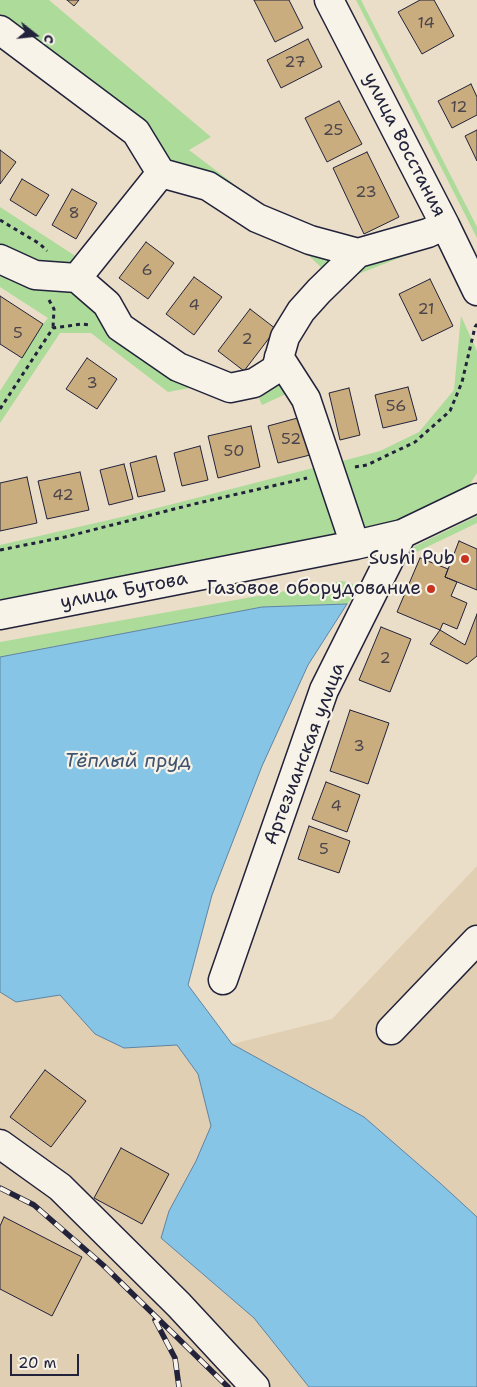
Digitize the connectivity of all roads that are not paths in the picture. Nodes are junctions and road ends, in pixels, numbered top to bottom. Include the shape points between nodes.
1 (329, 0) edge
2 (0, 30) edge
3 (161, 174) junction
4 (445, 225) junction
5 (358, 254) junction
6 (0, 259) edge
7 (77, 278) junction
8 (477, 291) edge
9 (279, 357) junction
10 (477, 498) edge
11 (402, 534) junction
12 (355, 545) junction
13 (0, 615) edge
14 (477, 940) edge
15 (223, 980) dead end
16 (391, 1030) dead end
17 (0, 1144) edge
18 (255, 1387) edge

1 - 4 street, улица Восстания
2 - 3 street via 136,132
3 - 5 street via 208,186 257,218 310,240
3 - 7 street
4 - 5 street
4 - 8 street, улица Восстания
5 - 9 street via 301,311 285,337
6 - 7 street via 35,275
7 - 9 street via 107,304 120,327 178,367 230,388 254,383 276,369
9 - 12 street via 306,399
10 - 11 street, улица Бутова
11 - 12 street, улица Бутова
11 - 15 street, Артезианская улица via 324,690
12 - 13 street, улица Бутова
14 - 16 street
17 - 18 street via 60,1187 179,1305

